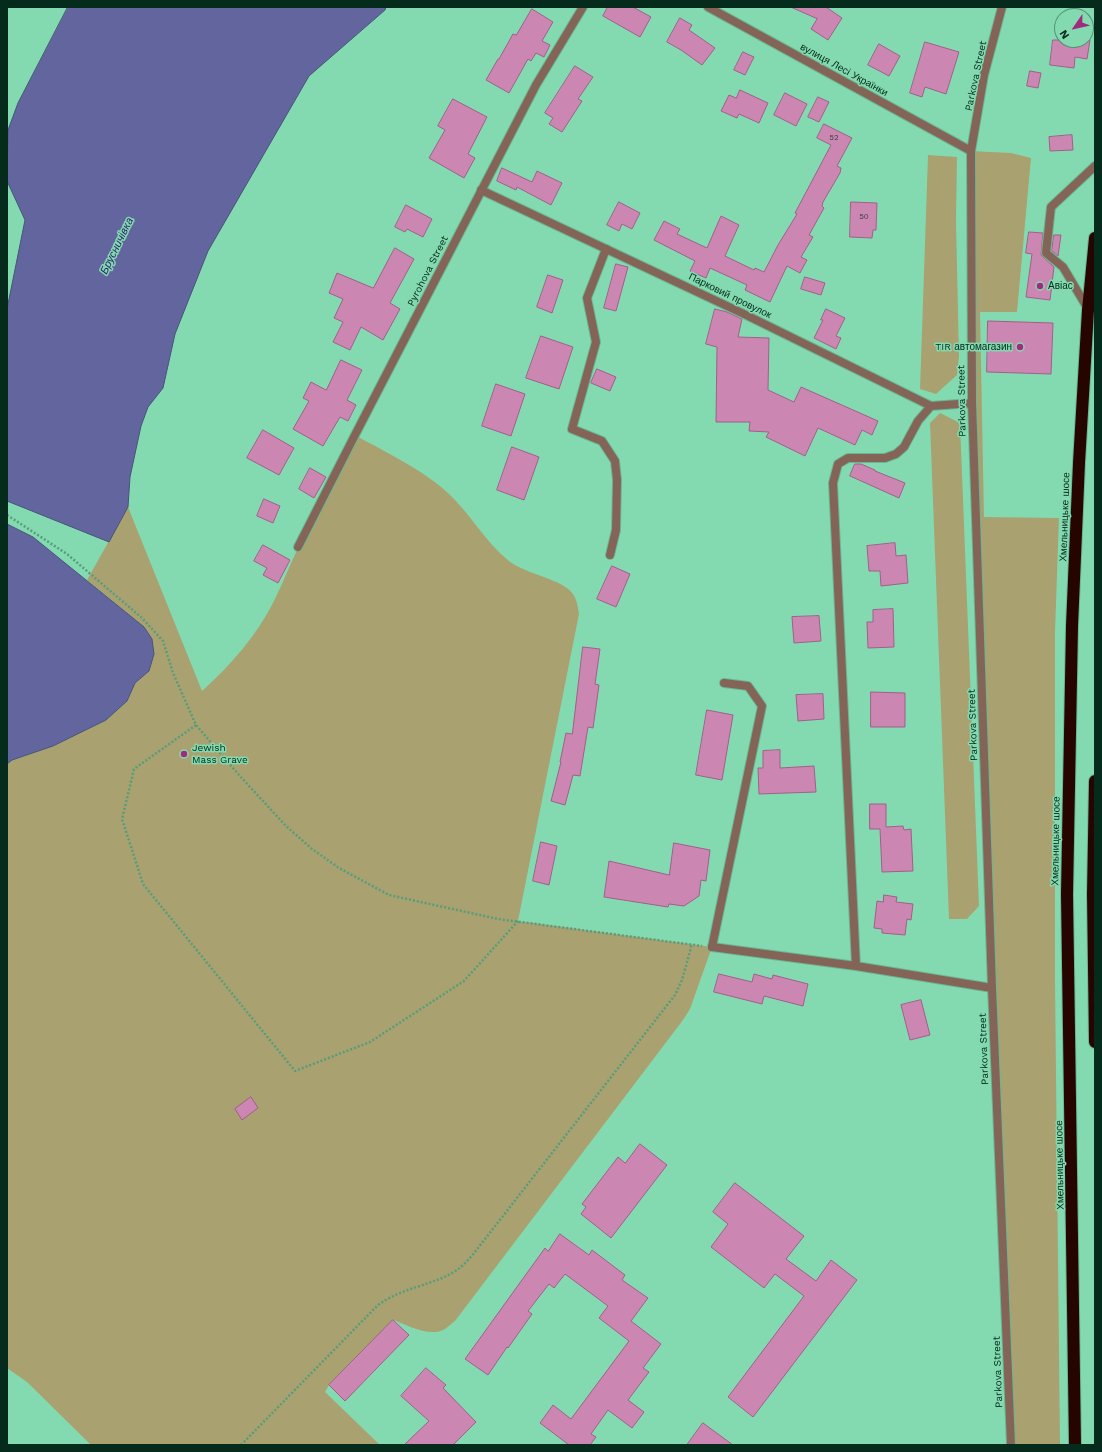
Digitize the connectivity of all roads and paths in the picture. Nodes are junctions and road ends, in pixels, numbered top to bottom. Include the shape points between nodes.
1 (583, 7) edge
2 (708, 7) edge
3 (1002, 7) edge
4 (971, 151) junction
5 (1095, 166) edge
6 (481, 190) junction
7 (1095, 238) edge
8 (606, 249) junction
9 (1088, 310) junction
10 (972, 403) junction
11 (931, 406) junction
12 (7, 515) edge
13 (298, 547) dead end
14 (610, 555) dead end
15 (724, 683) dead end
16 (196, 725) junction
17 (1095, 781) edge
18 (518, 921) junction
19 (692, 944) junction
20 (712, 947) junction
21 (856, 966) junction
22 (992, 988) junction
23 (1095, 1042) edge
24 (241, 1445) edge
25 (1011, 1445) edge
26 (1075, 1445) edge

1 - 6 street, Pyrohova Street via 536,85
2 - 4 street, вулиця Лесі Українки
3 - 4 street, Parkova Street via 984,75
4 - 10 street, Parkova Street
5 - 9 street via 1051,207 1046,253 1063,267
6 - 8 street, Парковий провулок
6 - 13 street, Pyrohova Street
7 - 9 highway, Хмельницьке шосе
8 - 11 street, Парковий провулок
8 - 14 street via 587,298 596,342 572,429 602,441 615,461 616,530
9 - 26 highway, Хмельницьке шосе via 1072,626 1067,894
10 - 11 street
10 - 22 street, Parkova Street
11 - 21 street via 918,421 904,447 896,454 885,458 848,458 838,464 833,483
12 - 16 path via 66,554 148,624 163,641 173,673
15 - 20 street via 748,686 762,706
16 - 18 path via 286,826 312,850 339,868 388,895
16 - 18 path via 134,769 122,819 143,884 295,1071 370,1042 464,981
17 - 23 highway via 1092,894
18 - 19 path
19 - 20 path
19 - 24 path via 675,995 464,1264 448,1275 383,1301
20 - 21 street
21 - 22 street
22 - 25 street, Parkova Street

